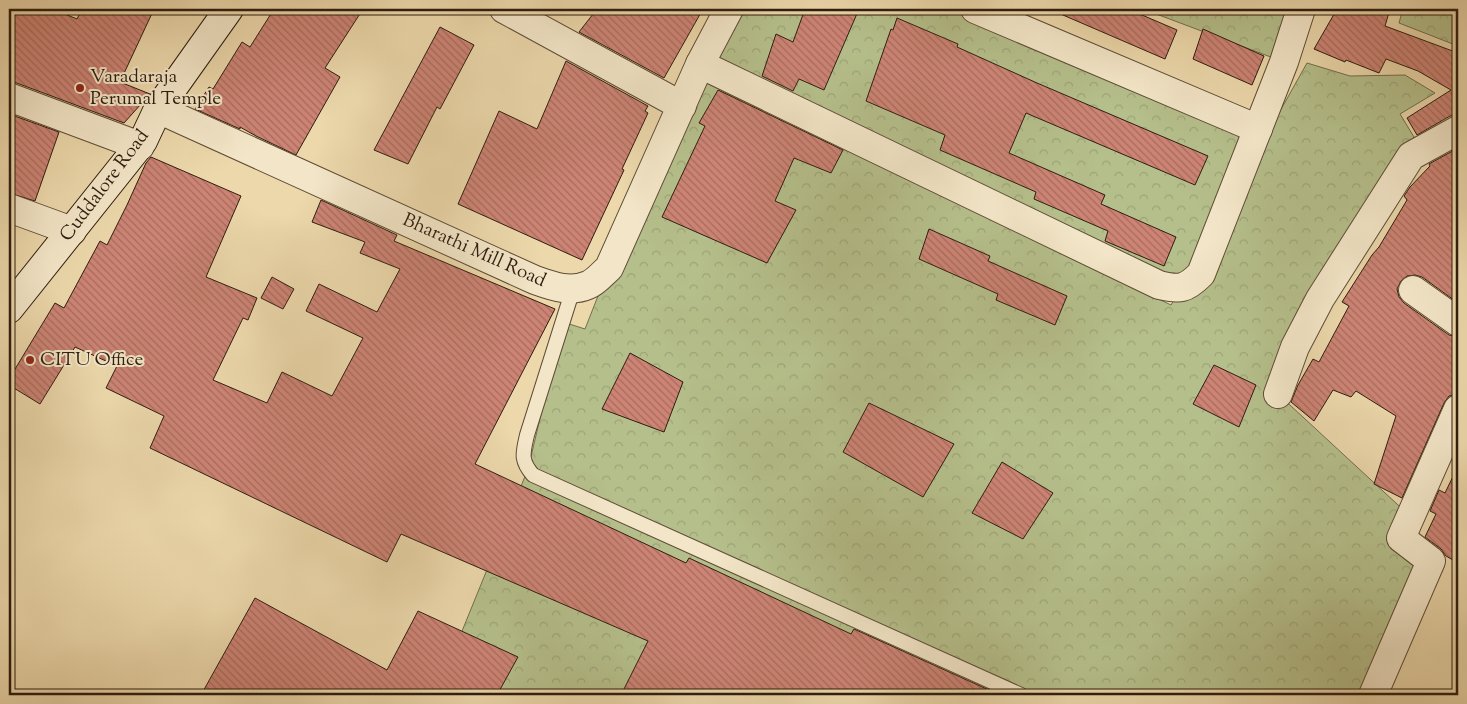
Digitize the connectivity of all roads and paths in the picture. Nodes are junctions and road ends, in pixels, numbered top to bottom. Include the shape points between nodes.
1 (229, 9) edge
2 (504, 9) edge
3 (729, 9) edge
4 (975, 9) edge
5 (1301, 9) edge
6 (700, 64) junction
7 (9, 97) edge
8 (682, 106) junction
9 (158, 109) junction
10 (1258, 129) junction
11 (1458, 130) edge
12 (140, 146) junction
13 (9, 208) edge
14 (72, 231) junction
15 (573, 289) junction
16 (1413, 290) dead end
17 (9, 309) edge
18 (1458, 322) edge
19 (1278, 394) dead end
20 (1458, 410) edge
21 (1021, 695) edge
22 (1373, 695) edge

1 - 9 street, Cuddalore Road
2 - 8 street
3 - 6 street
4 - 10 street
5 - 10 street
6 - 8 street
6 - 10 street via 1150,281 1176,289 1190,285 1201,274
7 - 12 street
8 - 15 street via 609,268 590,285
9 - 12 street, Cuddalore Road
9 - 15 street, Bharathi Mill Road via 535,280
11 - 19 street via 1411,156 1320,299 1295,347
12 - 14 street, Cuddalore Road
13 - 14 street
14 - 17 street, Cuddalore Road
15 - 21 lane via 523,452 524,461 533,475
16 - 18 street
20 - 22 street via 1400,538 1431,561

